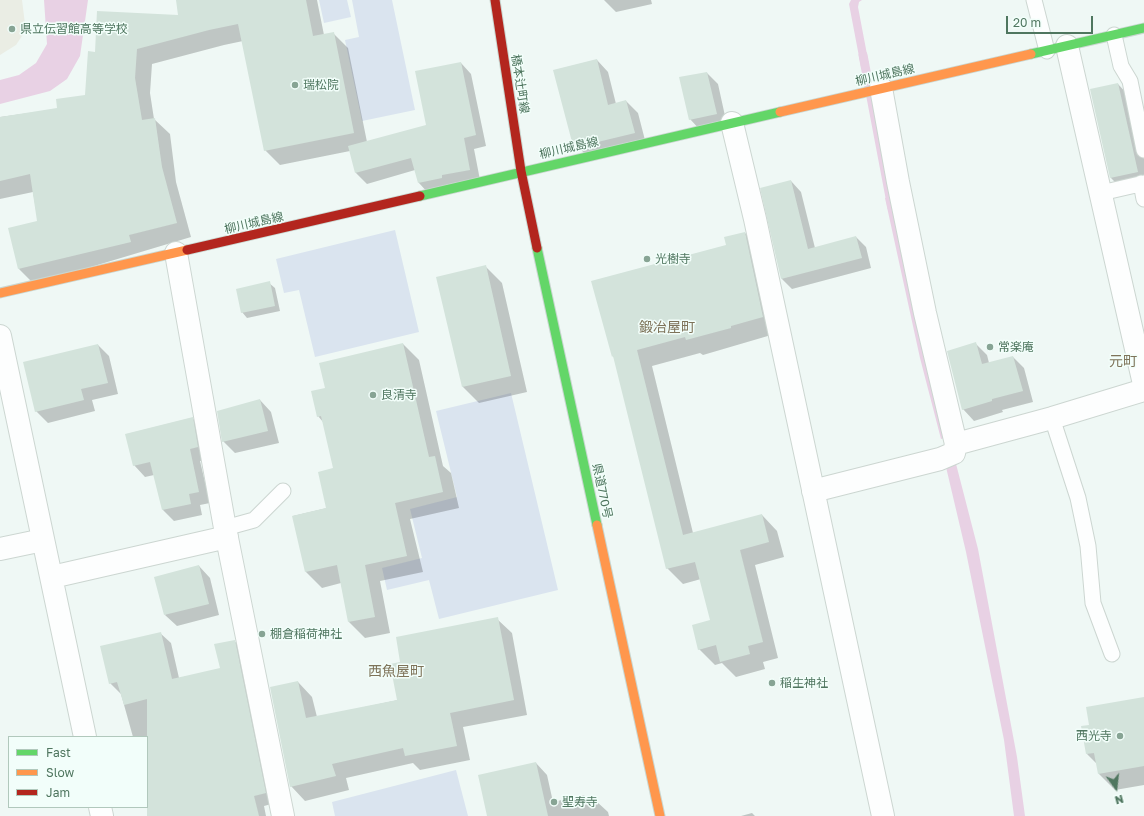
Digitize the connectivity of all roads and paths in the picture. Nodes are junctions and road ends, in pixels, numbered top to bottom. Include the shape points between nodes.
1 (495, 0) edge
2 (1034, 0) edge
3 (1144, 28) edge
4 (1114, 35) junction
5 (1057, 48) junction
6 (871, 91) junction
7 (1139, 100) edge
8 (732, 123) junction
9 (1144, 150) edge
10 (521, 171) junction
11 (1142, 183) edge
12 (1101, 193) junction
13 (1144, 199) edge
14 (176, 253) junction
15 (0, 293) edge
16 (0, 336) edge
17 (1144, 384) edge
18 (1144, 390) edge
19 (1052, 418) junction
20 (950, 452) junction
21 (283, 490) dead end
22 (813, 491) junction
23 (226, 533) junction
24 (43, 540) junction
25 (0, 548) edge
26 (52, 577) junction
27 (1112, 654) dead end
28 (85, 736) edge
29 (283, 816) edge
30 (660, 816) edge
31 (883, 816) edge

1 - 10 main road, 橋本辻町線
2 - 5 lane
3 - 4 main road, 柳川城島線
4 - 5 main road, 柳川城島線
4 - 7 lane via 1121,66
5 - 6 main road, 柳川城島線
5 - 12 street
6 - 8 main road, 柳川城島線
6 - 20 street via 898,182
7 - 9 lane
8 - 10 main road, 柳川城島線
8 - 22 street
10 - 14 main road, 柳川城島線
10 - 30 main road, 県道770号
11 - 12 lane
11 - 13 lane
12 - 17 street
14 - 15 main road, 柳川城島線
14 - 23 street
16 - 24 street
18 - 19 street
19 - 20 street
19 - 27 lane via 1078,498 1088,546 1093,604
20 - 22 street
21 - 23 lane via 254,520
22 - 31 street
23 - 26 street
23 - 29 street
24 - 25 street
24 - 26 street
26 - 28 street

